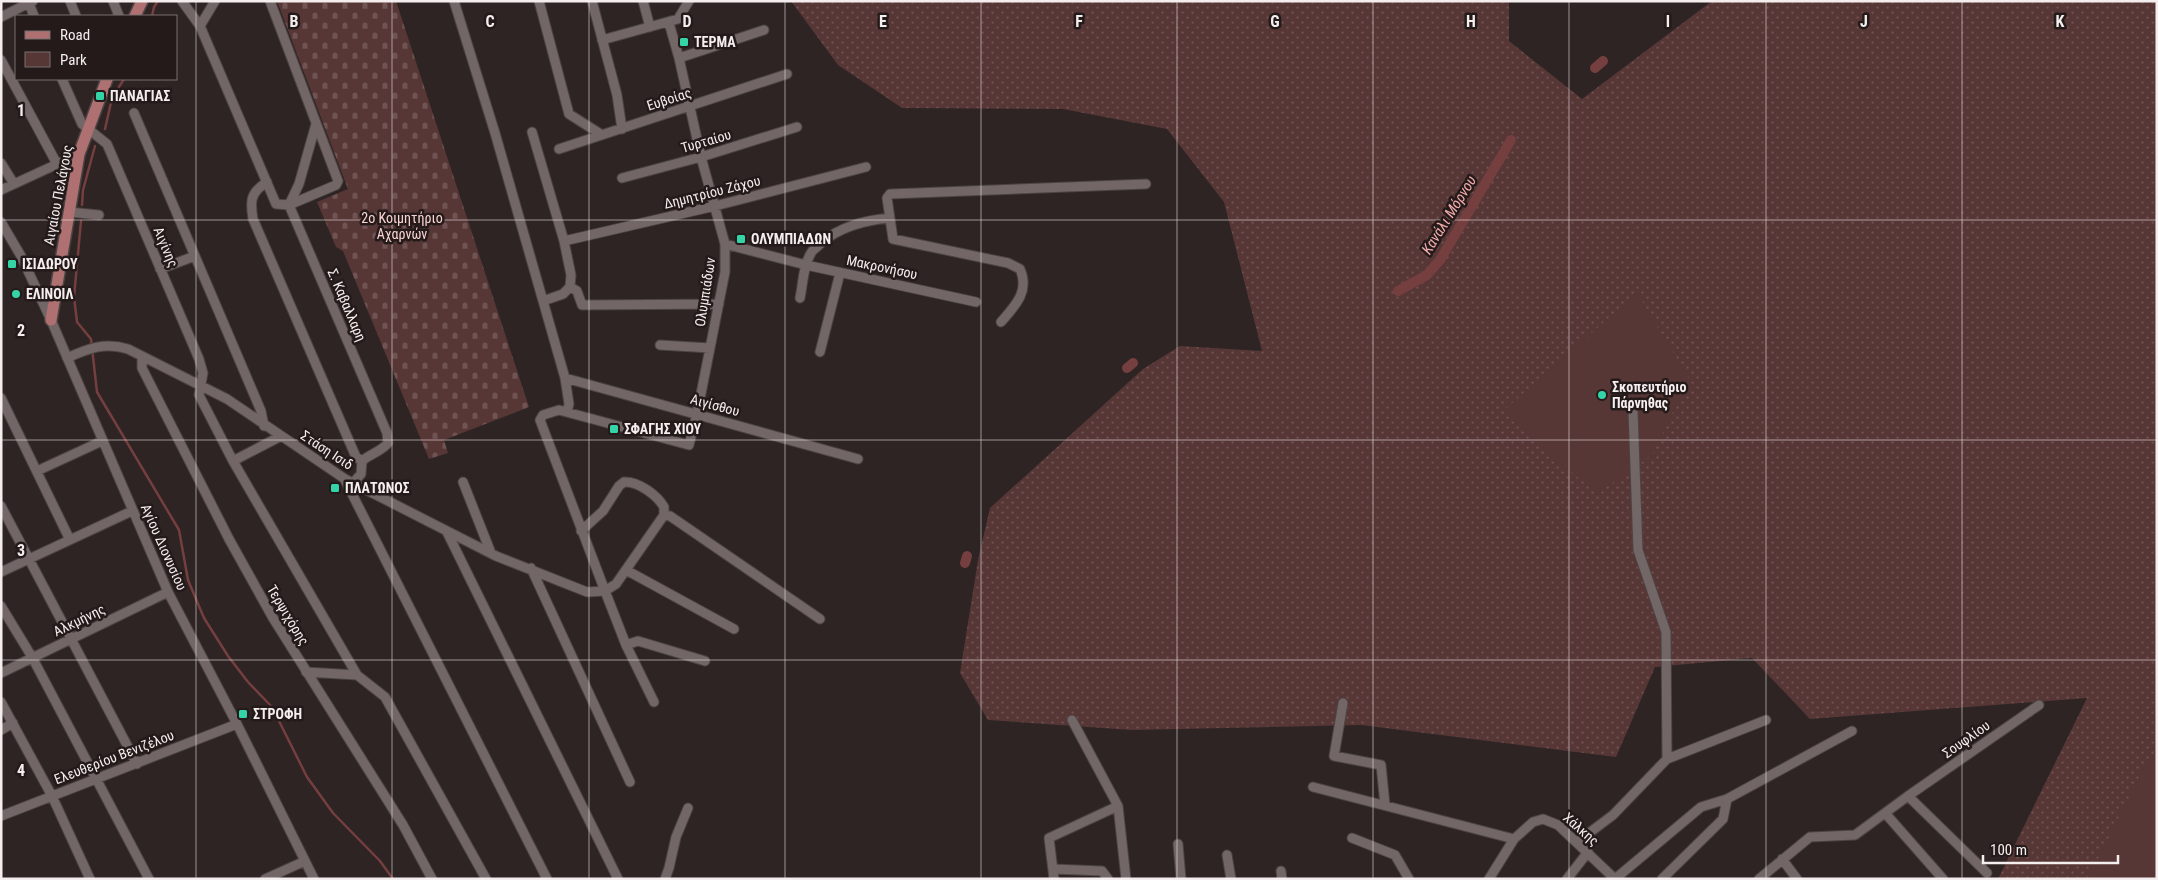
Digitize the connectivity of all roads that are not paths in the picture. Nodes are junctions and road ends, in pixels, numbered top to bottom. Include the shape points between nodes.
1 (70, 1) edge
2 (113, 1) edge
3 (142, 1) edge
4 (182, 1) edge
5 (215, 1) edge
6 (270, 1) edge
7 (454, 1) edge
8 (539, 1) edge
9 (592, 1) edge
10 (643, 1) edge
11 (689, 1) edge
12 (30, 2) edge
13 (34, 15) edge
14 (76, 15) edge
15 (119, 15) edge
16 (135, 15) edge
17 (1, 17) edge
18 (669, 23) junction
19 (200, 26) junction
20 (650, 27) junction
21 (764, 30) dead end
22 (602, 40) junction
23 (679, 58) junction
24 (1, 60) edge
25 (787, 74) dead end
26 (62, 80) edge
27 (107, 80) edge
28 (690, 107) junction
29 (134, 113) dead end
30 (316, 122) junction
31 (797, 127) dead end
32 (622, 129) junction
33 (88, 130) junction
34 (532, 132) dead end
35 (602, 135) junction
36 (559, 149) dead end
37 (79, 154) junction
38 (701, 157) junction
39 (1, 163) edge
40 (57, 164) junction
41 (866, 167) dead end
42 (622, 178) dead end
43 (268, 182) junction
44 (14, 184) junction
45 (1146, 184) dead end
46 (1, 190) edge
47 (289, 205) junction
48 (715, 206) junction
49 (69, 212) junction
50 (99, 215) dead end
51 (890, 218) junction
52 (2, 223) edge
53 (564, 241) junction
54 (725, 244) junction
55 (196, 256) junction
56 (806, 265) junction
57 (160, 269) junction
58 (840, 272) junction
59 (570, 287) junction
60 (800, 298) dead end
61 (543, 301) junction
62 (976, 302) dead end
63 (719, 304) junction
64 (51, 320) junction
65 (1001, 322) dead end
66 (660, 345) dead end
67 (710, 348) junction
68 (820, 352) dead end
69 (142, 356) junction
70 (67, 358) junction
71 (565, 378) junction
72 (200, 384) junction
73 (1, 398) edge
74 (1633, 411) dead end
75 (567, 412) junction
76 (697, 414) junction
77 (264, 426) junction
78 (281, 436) junction
79 (102, 441) junction
80 (858, 459) dead end
81 (362, 461) junction
82 (233, 462) junction
83 (37, 471) junction
84 (349, 481) junction
85 (463, 482) dead end
86 (1, 506) edge
87 (132, 511) junction
88 (664, 515) junction
89 (446, 532) junction
90 (580, 532) junction
91 (70, 540) junction
92 (491, 553) junction
93 (29, 559) junction
94 (531, 568) junction
95 (626, 570) junction
96 (1, 572) edge
97 (604, 591) junction
98 (168, 592) junction
99 (1, 606) edge
100 (820, 619) dead end
101 (734, 629) dead end
102 (72, 638) junction
103 (626, 645) junction
104 (32, 658) junction
105 (705, 661) dead end
106 (306, 672) junction
107 (1, 673) edge
108 (357, 675) junction
109 (1, 702) edge
110 (654, 702) dead end
111 (1343, 703) dead end
112 (2039, 705) dead end
113 (1072, 720) dead end
114 (1766, 720) dead end
115 (12, 724) junction
116 (237, 724) junction
117 (1, 730) edge
118 (1852, 730) dead end
119 (1667, 759) junction
120 (137, 764) junction
121 (97, 779) junction
122 (630, 782) dead end
123 (1313, 787) dead end
124 (52, 796) junction
125 (1908, 796) junction
126 (1727, 800) junction
127 (1385, 805) junction
128 (1118, 806) junction
129 (688, 808) dead end
130 (1885, 813) junction
131 (1, 816) edge
132 (1352, 838) dead end
133 (1514, 839) junction
134 (1577, 842) junction
135 (1178, 844) dead end
136 (1588, 852) junction
137 (1227, 855) dead end
138 (1782, 860) junction
139 (305, 861) junction
140 (1987, 873) dead end
141 (1054, 874) edge
142 (90, 879) edge
143 (149, 879) edge
144 (265, 879) edge
145 (314, 879) edge
146 (432, 879) edge
147 (486, 879) edge
148 (547, 879) edge
149 (618, 879) edge
150 (665, 879) edge
151 (1108, 879) edge
152 (1126, 879) edge
153 (1181, 879) edge
154 (1231, 879) edge
155 (1409, 879) edge
156 (1489, 879) edge
157 (1567, 879) edge
158 (1615, 879) edge
159 (1662, 879) edge
160 (1758, 879) edge
161 (1797, 879) edge
162 (1943, 879) edge

1 - 14 street
2 - 15 street
3 - 16 main road
4 - 19 street
5 - 19 street
6 - 30 street
7 - 61 street
8 - 35 street via 569,114
9 - 22 street
10 - 20 street
11 - 18 street via 678,20
12 - 13 street
12 - 17 street
18 - 20 street
18 - 23 street, Ολυμπιάδων
19 - 43 street
20 - 22 street
21 - 23 street
22 - 32 street via 618,95
23 - 28 street, Ολυμπιάδων
24 - 40 street
25 - 28 street, Ευβοίας
26 - 33 street via 82,124
27 - 33 main road, Αιγαίου Πελάγους
28 - 32 street, Ευβοίας
28 - 38 street, Ολυμπιάδων
29 - 55 street
30 - 47 street via 299,184
30 - 47 street via 338,181 336,185
31 - 38 street, Τυρταίου
32 - 35 street, Ευβοίας
33 - 37 main road, Αιγαίου Πελάγους
33 - 57 street, Αιγίνης via 107,144
34 - 53 street
35 - 36 street, Ευβοίας
37 - 40 street
37 - 49 main road, Αιγαίου Πελάγους
38 - 42 street, Τυρταίου
38 - 48 street, Ολυμπιάδων
39 - 44 street
40 - 44 street
41 - 48 street, Δημητρίου Ζάχου
43 - 47 street via 276,204
43 - 81 street via 257,188 250,202 253,219 356,457
44 - 46 street
45 - 51 street via 890,194 887,198
47 - 81 street, Σ. Καβαλλαρη via 387,433 388,443 384,449
48 - 53 street, Δημητρίου Ζάχου
48 - 54 street, Ολυμπιάδων
49 - 50 street
49 - 64 main road, Αιγαίου Πελάγους
51 - 56 street via 851,224 811,252
51 - 65 street via 893,239 1020,269 1025,279 1024,288
52 - 64 street, Αγίου Διονυσίου
53 - 59 street via 571,275
54 - 56 street, Μακρονήσου
54 - 63 street, Ολυμπιάδων via 725,272
55 - 57 street
55 - 77 street
56 - 58 street, Μακρονήσου
56 - 60 street
57 - 72 street, Αιγίνης via 199,359 203,373
58 - 62 street, Μακρονήσου
58 - 68 street
59 - 61 street via 563,294
59 - 63 street via 577,291 582,305
61 - 71 street
63 - 67 street, Ολυμπιάδων
64 - 70 street, Αγίου Διονυσίου
66 - 67 street
67 - 76 street, Ολυμπιάδων
69 - 70 street, Στάση Ισιδ via 128,348 100,345
69 - 72 street, Στάση Ισιδ
69 - 106 street, Τερψιχόρης via 142,368 229,539
70 - 79 street, Αγίου Διονυσίου
71 - 75 street
71 - 76 street, Αιγίσθου
72 - 77 street, Στάση Ισιδ
72 - 82 street, Αιγίνης via 199,395
73 - 83 street
74 - 119 street via 1638,550 1666,632
75 - 76 street, Ολυμπιάδων via 689,445
75 - 90 street via 551,412 540,420
76 - 80 street, Αιγίσθου
77 - 78 street, Στάση Ισιδ
78 - 82 street
78 - 84 street, Στάση Ισιδ
79 - 83 street
79 - 87 street, Αγίου Διονυσίου
81 - 84 street via 361,474
82 - 108 street, Αιγίνης
83 - 91 street
84 - 89 street, Στάση Ισιδ
84 - 148 street
85 - 92 street
86 - 93 street
87 - 91 street
87 - 98 street, Αγίου Διονυσίου
88 - 90 street via 664,507 653,494 636,484 624,482 603,511
88 - 95 street
88 - 100 street
89 - 92 street, Στάση Ισιδ
89 - 149 street
90 - 97 street
91 - 93 street
92 - 94 street, Στάση Ισιδ
93 - 96 street
93 - 102 street
94 - 97 street, Στάση Ισιδ via 588,592
94 - 122 street
95 - 97 street via 616,584
95 - 101 street
97 - 103 street
98 - 102 street, Αλκμήνης
98 - 116 street, Αγίου Διονυσίου
99 - 104 street
102 - 104 street, Αλκμήνης
102 - 120 street
103 - 105 street via 638,641
103 - 110 street
104 - 107 street, Αλκμήνης
104 - 121 street
106 - 108 street
106 - 146 street, Τερψιχόρης via 403,825
108 - 147 street via 385,697
109 - 115 street
111 - 127 street via 1334,756 1381,765
112 - 125 street, Σουφλίου
113 - 128 street
114 - 119 street
115 - 117 street
115 - 124 street
116 - 120 street, Ελευθερίου Βενιζέλου
116 - 139 street, Αγίου Διονυσίου
118 - 126 street
119 - 134 street via 1612,815
120 - 121 street, Ελευθερίου Βενιζέλου
121 - 124 street, Ελευθερίου Βενιζέλου
121 - 143 street
123 - 127 street
124 - 131 street, Ελευθερίου Βενιζέλου
124 - 142 street
125 - 130 street, Σουφλίου
125 - 140 street
126 - 158 street via 1701,807
126 - 159 street via 1723,819
127 - 133 street
128 - 141 street via 1049,838
128 - 152 street
129 - 150 street via 676,836
130 - 138 street, Σουφλίου via 1855,835 1810,836
130 - 162 street
132 - 155 street via 1396,855
133 - 134 street, Χάλκης via 1533,822 1543,819 1558,825
133 - 156 street, Χάλκης
134 - 136 street, Χάλκης
135 - 153 street
136 - 157 street
136 - 158 street, Χάλκης
137 - 154 street
138 - 160 street, Σουφλίου
138 - 161 street
139 - 144 street
139 - 145 street, Αγίου Διονυσίου
141 - 151 street via 1102,871

